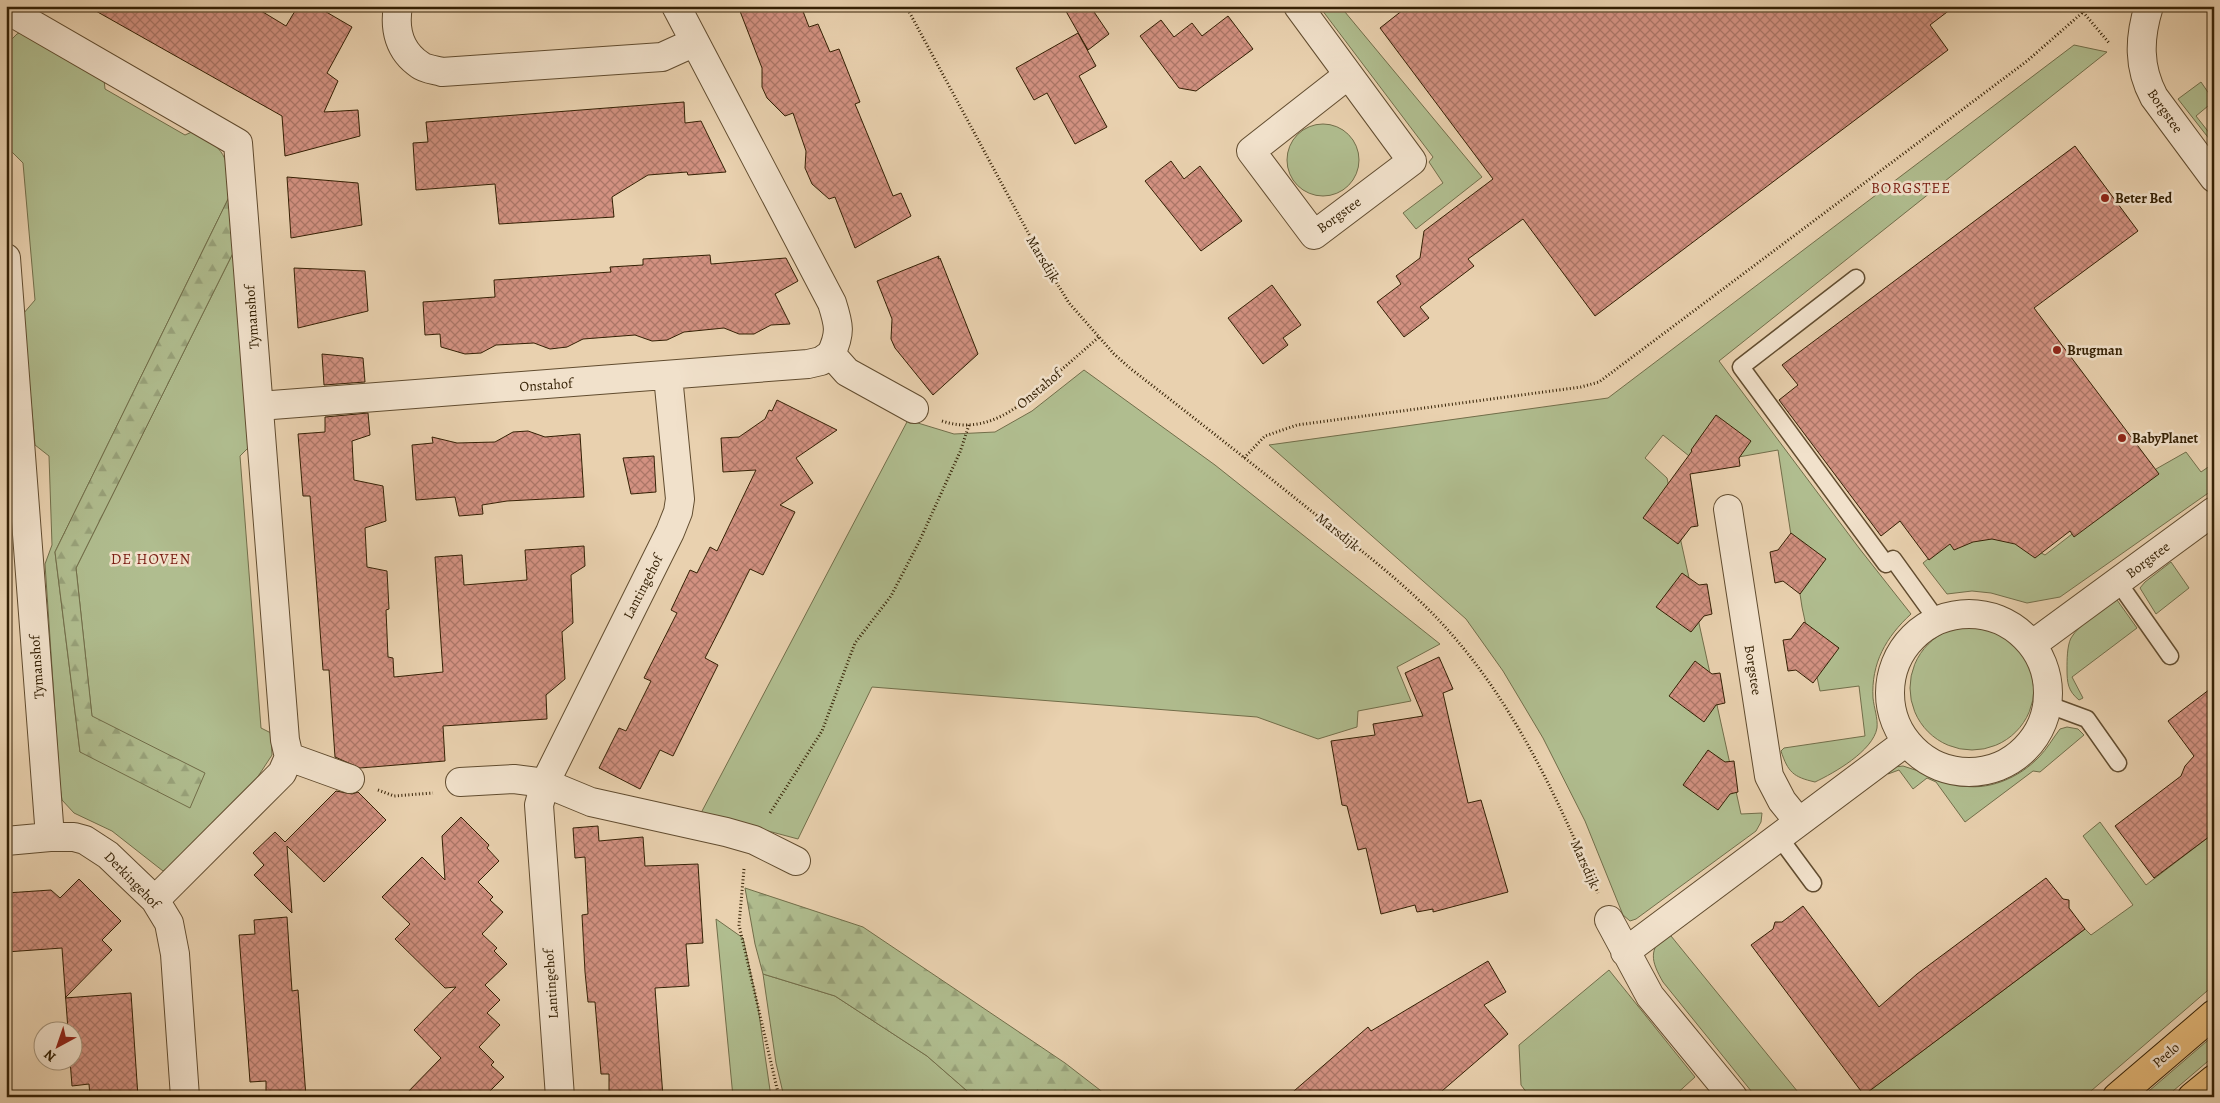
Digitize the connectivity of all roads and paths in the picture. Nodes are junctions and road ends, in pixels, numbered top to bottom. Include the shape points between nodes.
1 (398, 6) edge
2 (676, 6) edge
3 (906, 6) edge
4 (1298, 6) edge
5 (2090, 6) edge
6 (2149, 6) edge
7 (6, 9) edge
8 (695, 42) junction
9 (1348, 74) junction
10 (2214, 178) edge
11 (6, 258) edge
12 (1856, 278) dead end
13 (1099, 337) junction
14 (831, 354) junction
15 (668, 376) junction
16 (259, 406) junction
17 (914, 409) dead end
18 (1244, 458) junction
19 (1728, 509) dead end
20 (2214, 511) edge
21 (2118, 582) junction
22 (1937, 620) junction
23 (2033, 644) junction
24 (2170, 656) dead end
25 (2049, 705) junction
26 (1906, 742) junction
27 (289, 757) junction
28 (2118, 763) dead end
29 (350, 779) joint
30 (460, 782) joint
31 (545, 783) junction
32 (1789, 829) junction
33 (50, 837) junction
34 (754, 840) junction
35 (6, 841) edge
36 (796, 861) dead end
37 (1813, 883) dead end
38 (155, 900) junction
39 (1609, 920) joint
40 (1625, 952) junction
41 (2214, 1014) edge
42 (2214, 1079) edge
43 (1729, 1095) edge
44 (185, 1097) edge
45 (560, 1097) edge
46 (779, 1097) edge
47 (2117, 1097) edge
48 (2192, 1097) edge

1 - 8 street via 396,29 404,50 420,66 442,72 662,57
2 - 8 street
3 - 13 path, Marsdijk via 1045,264 1070,303
4 - 9 street, Borgstee
5 - 18 path via 2027,61 1599,382 1582,387 1297,425 1265,436
6 - 10 street, Borgstee via 2140,45 2147,84
7 - 16 street, Tymanshof via 238,143
8 - 14 street via 832,303 839,325 838,340
9 - 9 street, Borgstee via 1412,161 1314,235 1251,151
11 - 33 street, Tymanshof
12 - 22 lane via 1740,367 1886,564 1894,559
13 - 18 path, Marsdijk via 1131,369
13 - 34 path, Onstahof via 1013,411 985,423 970,425 919,542 891,596 855,643 822,731
14 - 15 street, Onstahof via 808,364
14 - 17 street via 847,372
15 - 16 street, Onstahof
15 - 31 street, Lantingehof via 680,499 678,512
16 - 27 street, Tymanshof via 285,740
18 - 39 path, Marsdijk via 1366,555 1425,606 1455,638 1514,721 1565,818
19 - 32 street, Borgstee via 1769,776 1782,801
20 - 21 street, Borgstee
21 - 23 street, Borgstee
21 - 24 lane
22 - 23 street via 1979,613 2018,629
22 - 26 street via 1913,636 1897,660 1889,687 1893,716
23 - 25 street via 2047,673
25 - 26 street via 2040,730 2024,751 2002,766 1977,773 1950,771 1926,760
25 - 28 lane via 2087,719
26 - 32 street
27 - 29 street
27 - 38 street via 282,773
29 - 30 path via 394,796 452,792
30 - 31 street via 514,779
31 - 34 street via 591,802
31 - 45 street, Lantingehof via 539,805 539,825
32 - 37 lane
32 - 40 street
33 - 35 street, Derkingehof
33 - 38 street, Derkingehof via 74,837 96,846
34 - 36 street
34 - 46 path via 742,875 739,925
38 - 44 street, Derkingehof via 169,922 175,954
39 - 40 street
40 - 43 street via 1650,996
41 - 47 main road, Peelo
42 - 48 main road

